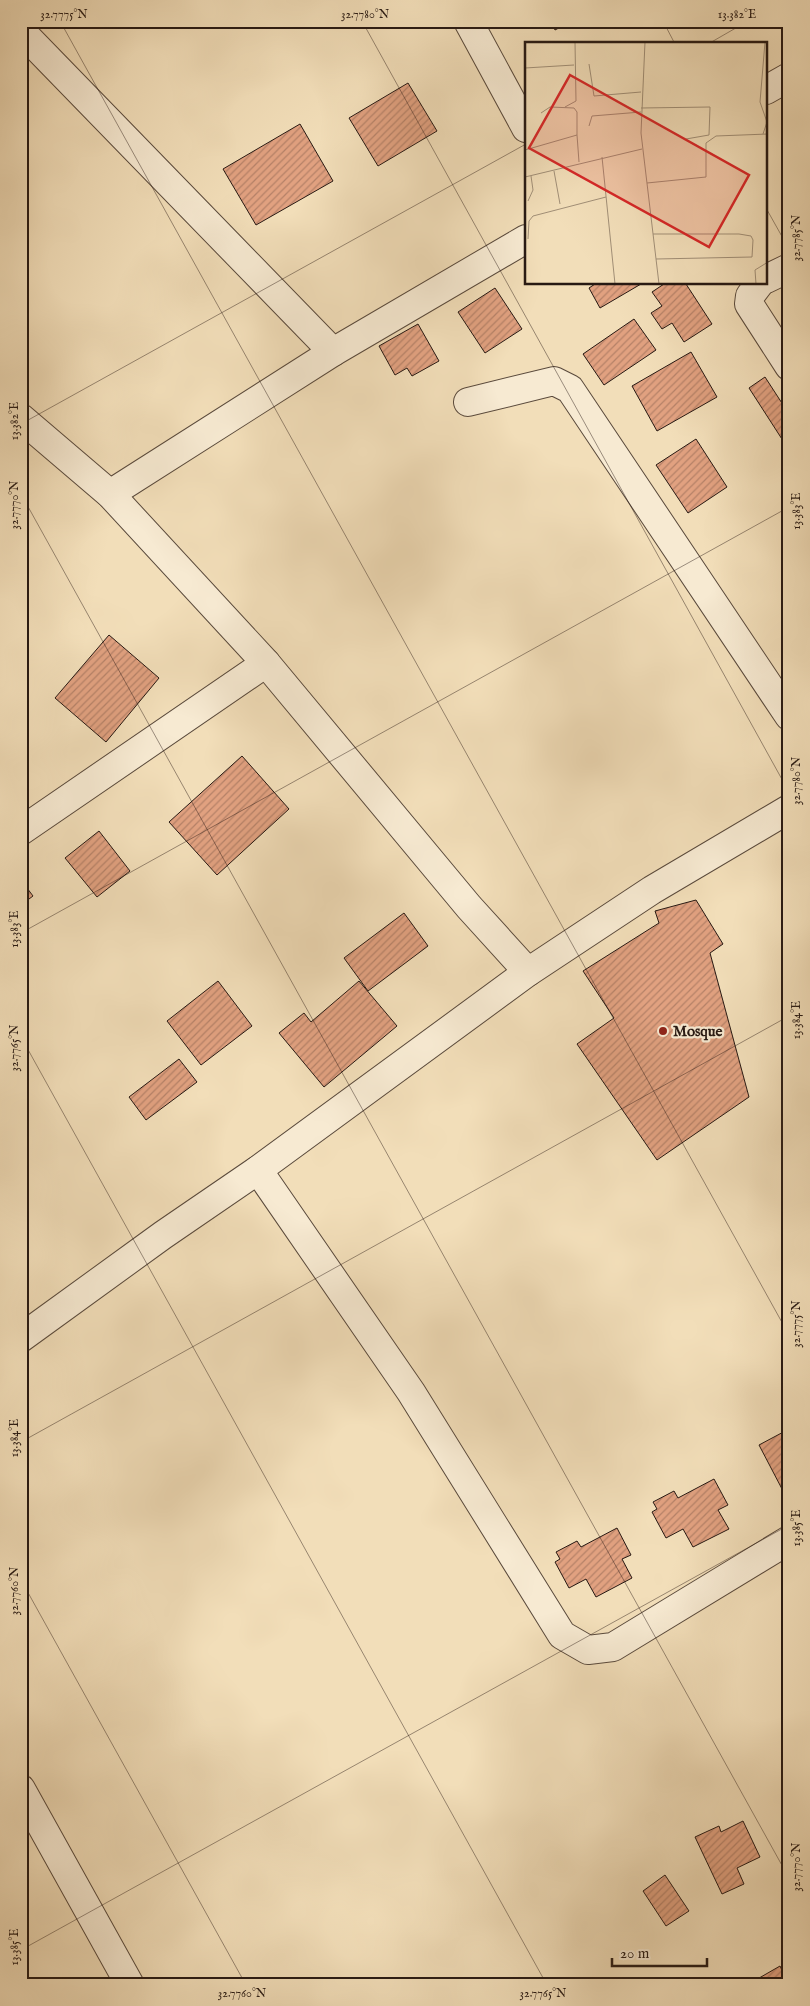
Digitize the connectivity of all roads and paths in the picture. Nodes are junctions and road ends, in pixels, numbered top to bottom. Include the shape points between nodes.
1 (468, 21) edge
2 (21, 31) edge
3 (789, 77) edge
4 (768, 89) edge
5 (524, 118) edge
6 (525, 240) edge
7 (789, 268) edge
8 (768, 278) edge
9 (758, 285) edge
10 (333, 352) junction
11 (789, 366) edge
12 (468, 402) dead end
13 (21, 418) edge
14 (110, 494) junction
15 (266, 664) junction
16 (789, 716) edge
17 (789, 809) edge
18 (21, 831) edge
19 (528, 972) junction
20 (258, 1170) junction
21 (21, 1338) edge
22 (789, 1540) edge
23 (21, 1789) edge
24 (130, 1985) edge

1 - 5 street
2 - 10 street
3 - 4 street
6 - 10 street
7 - 8 street
9 - 11 street via 750,296 749,304
10 - 14 street
12 - 16 street via 554,381 570,389
13 - 14 street
14 - 15 street
15 - 18 street
15 - 19 street via 468,907
17 - 19 street via 652,890
19 - 20 street
20 - 21 street
20 - 22 street via 412,1392 562,1634 588,1650 613,1647
23 - 24 street

